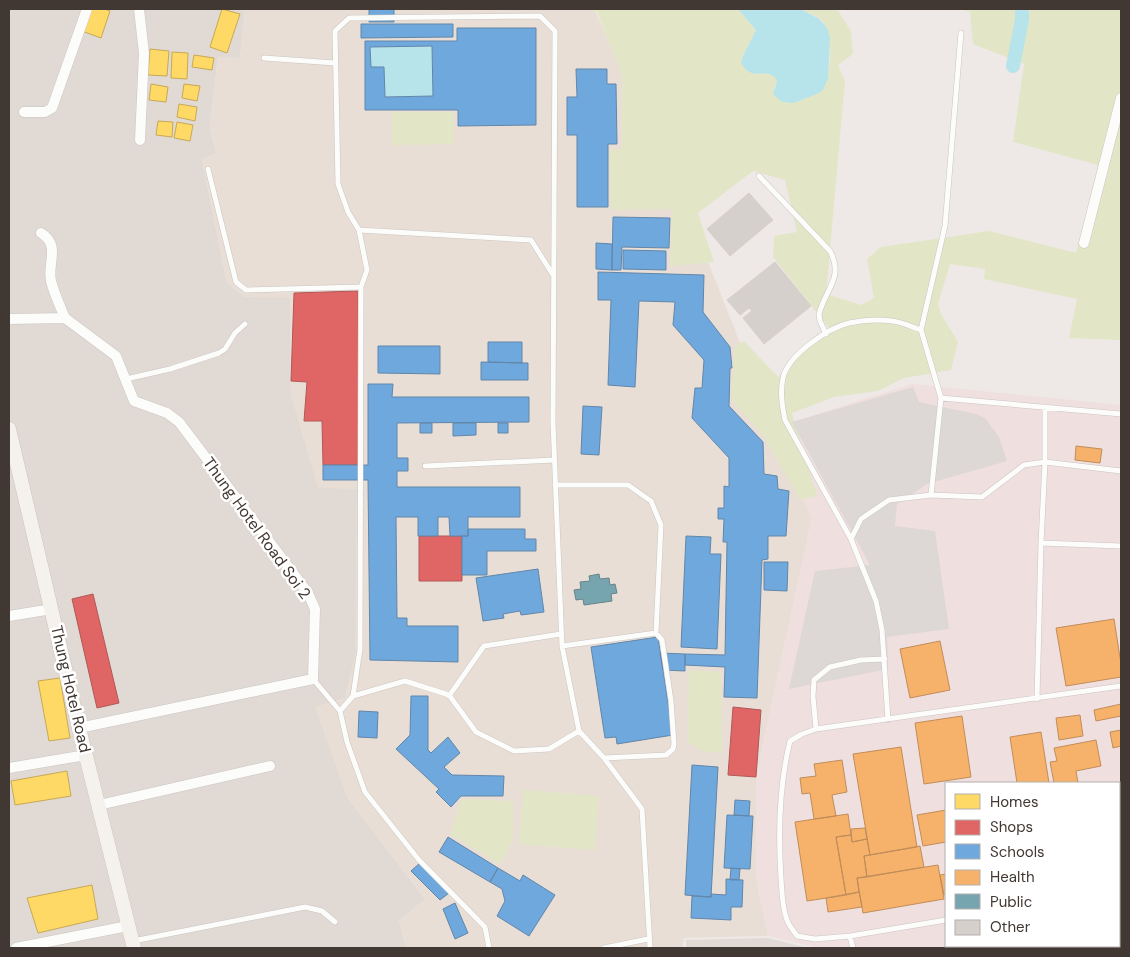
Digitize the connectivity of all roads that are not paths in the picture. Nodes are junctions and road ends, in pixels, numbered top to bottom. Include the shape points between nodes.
1 (87, 9) edge
2 (139, 9) edge
3 (961, 34) dead end
4 (264, 58) dead end
5 (335, 63) junction
6 (1121, 98) edge
7 (24, 112) dead end
8 (140, 140) dead end
9 (208, 169) dead end
10 (759, 176) dead end
11 (359, 230) junction
12 (41, 233) dead end
13 (1084, 243) dead end
14 (554, 276) junction
15 (361, 287) junction
16 (65, 318) junction
17 (9, 319) edge
18 (245, 324) dead end
19 (921, 330) junction
20 (826, 334) junction
21 (126, 379) junction
22 (941, 398) junction
23 (1045, 408) junction
24 (1121, 414) edge
25 (9, 429) edge
26 (554, 460) junction
27 (1045, 462) junction
28 (425, 466) dead end
29 (1121, 471) edge
30 (555, 485) junction
31 (931, 495) junction
32 (851, 539) junction
33 (1041, 543) junction
34 (1121, 546) edge
35 (52, 609) junction
36 (9, 616) edge
37 (656, 633) junction
38 (561, 634) junction
39 (562, 646) junction
40 (885, 659) junction
41 (313, 679) junction
42 (1121, 686) edge
43 (353, 696) junction
44 (449, 696) junction
45 (1037, 699) junction
46 (340, 710) junction
47 (888, 720) junction
48 (79, 728) junction
49 (816, 729) junction
50 (579, 731) junction
51 (86, 755) junction
52 (604, 758) junction
53 (270, 766) dead end
54 (9, 768) edge
55 (99, 805) junction
56 (945, 920) edge
57 (335, 922) dead end
58 (128, 926) junction
59 (850, 936) junction
60 (648, 939) junction
61 (133, 945) edge
62 (16, 948) edge
63 (489, 948) edge
64 (604, 948) edge
65 (650, 948) edge
66 (853, 948) edge

1 - 7 street via 52,108 45,112
2 - 8 street via 144,52
3 - 19 lane via 946,226
4 - 5 lane
5 - 11 lane via 338,184 348,212
5 - 14 lane via 335,31 349,18 540,16 556,31
6 - 13 street
9 - 15 lane via 236,282 246,290
10 - 20 lane via 833,258 836,271 819,314
11 - 14 lane via 531,240
11 - 15 lane via 367,270
12 - 16 street via 51,245 51,282
14 - 26 lane
15 - 43 lane via 360,649
16 - 17 street
16 - 21 street, Thung Hotel Road Soi 2 via 116,356
18 - 21 lane via 219,353
19 - 20 lane via 894,321 872,320 848,323
19 - 22 lane
20 - 32 lane via 793,359 783,376 781,398 785,420
21 - 41 street, Thung Hotel Road Soi 2 via 134,401 167,413 179,422 308,593 315,608
22 - 23 lane
22 - 31 lane
23 - 24 lane
23 - 27 lane
25 - 35 street, Thung Hotel Road
26 - 28 lane
26 - 30 lane
27 - 29 lane
27 - 31 lane via 1024,465 982,497
27 - 33 lane
30 - 37 lane via 628,486 651,501 661,525
30 - 38 lane
31 - 32 lane via 889,500 861,519
32 - 40 lane via 876,601
33 - 34 lane
33 - 45 lane
35 - 36 street
35 - 48 street, Thung Hotel Road
37 - 39 lane
37 - 52 lane via 662,640 671,701 672,749 666,755
38 - 39 lane
38 - 44 lane via 484,646
39 - 50 lane
40 - 47 lane
40 - 49 lane via 830,667 814,680
41 - 46 lane
41 - 48 street
42 - 45 lane
43 - 44 lane via 405,680
43 - 46 lane
44 - 50 lane via 476,732 514,751 549,749
45 - 47 lane
46 - 63 lane via 347,742 365,792 419,860 485,927
47 - 49 lane
48 - 51 street, Thung Hotel Road
49 - 59 lane via 790,741 784,764 779,853 784,909 797,936 815,939
50 - 52 lane
51 - 54 street
51 - 55 street, Thung Hotel Road
52 - 60 lane via 642,809
53 - 55 street
55 - 58 street, Thung Hotel Road
56 - 59 lane
57 - 61 lane via 322,911 306,907
58 - 61 street, Thung Hotel Road
58 - 62 street
59 - 66 lane
60 - 64 lane
60 - 65 lane

